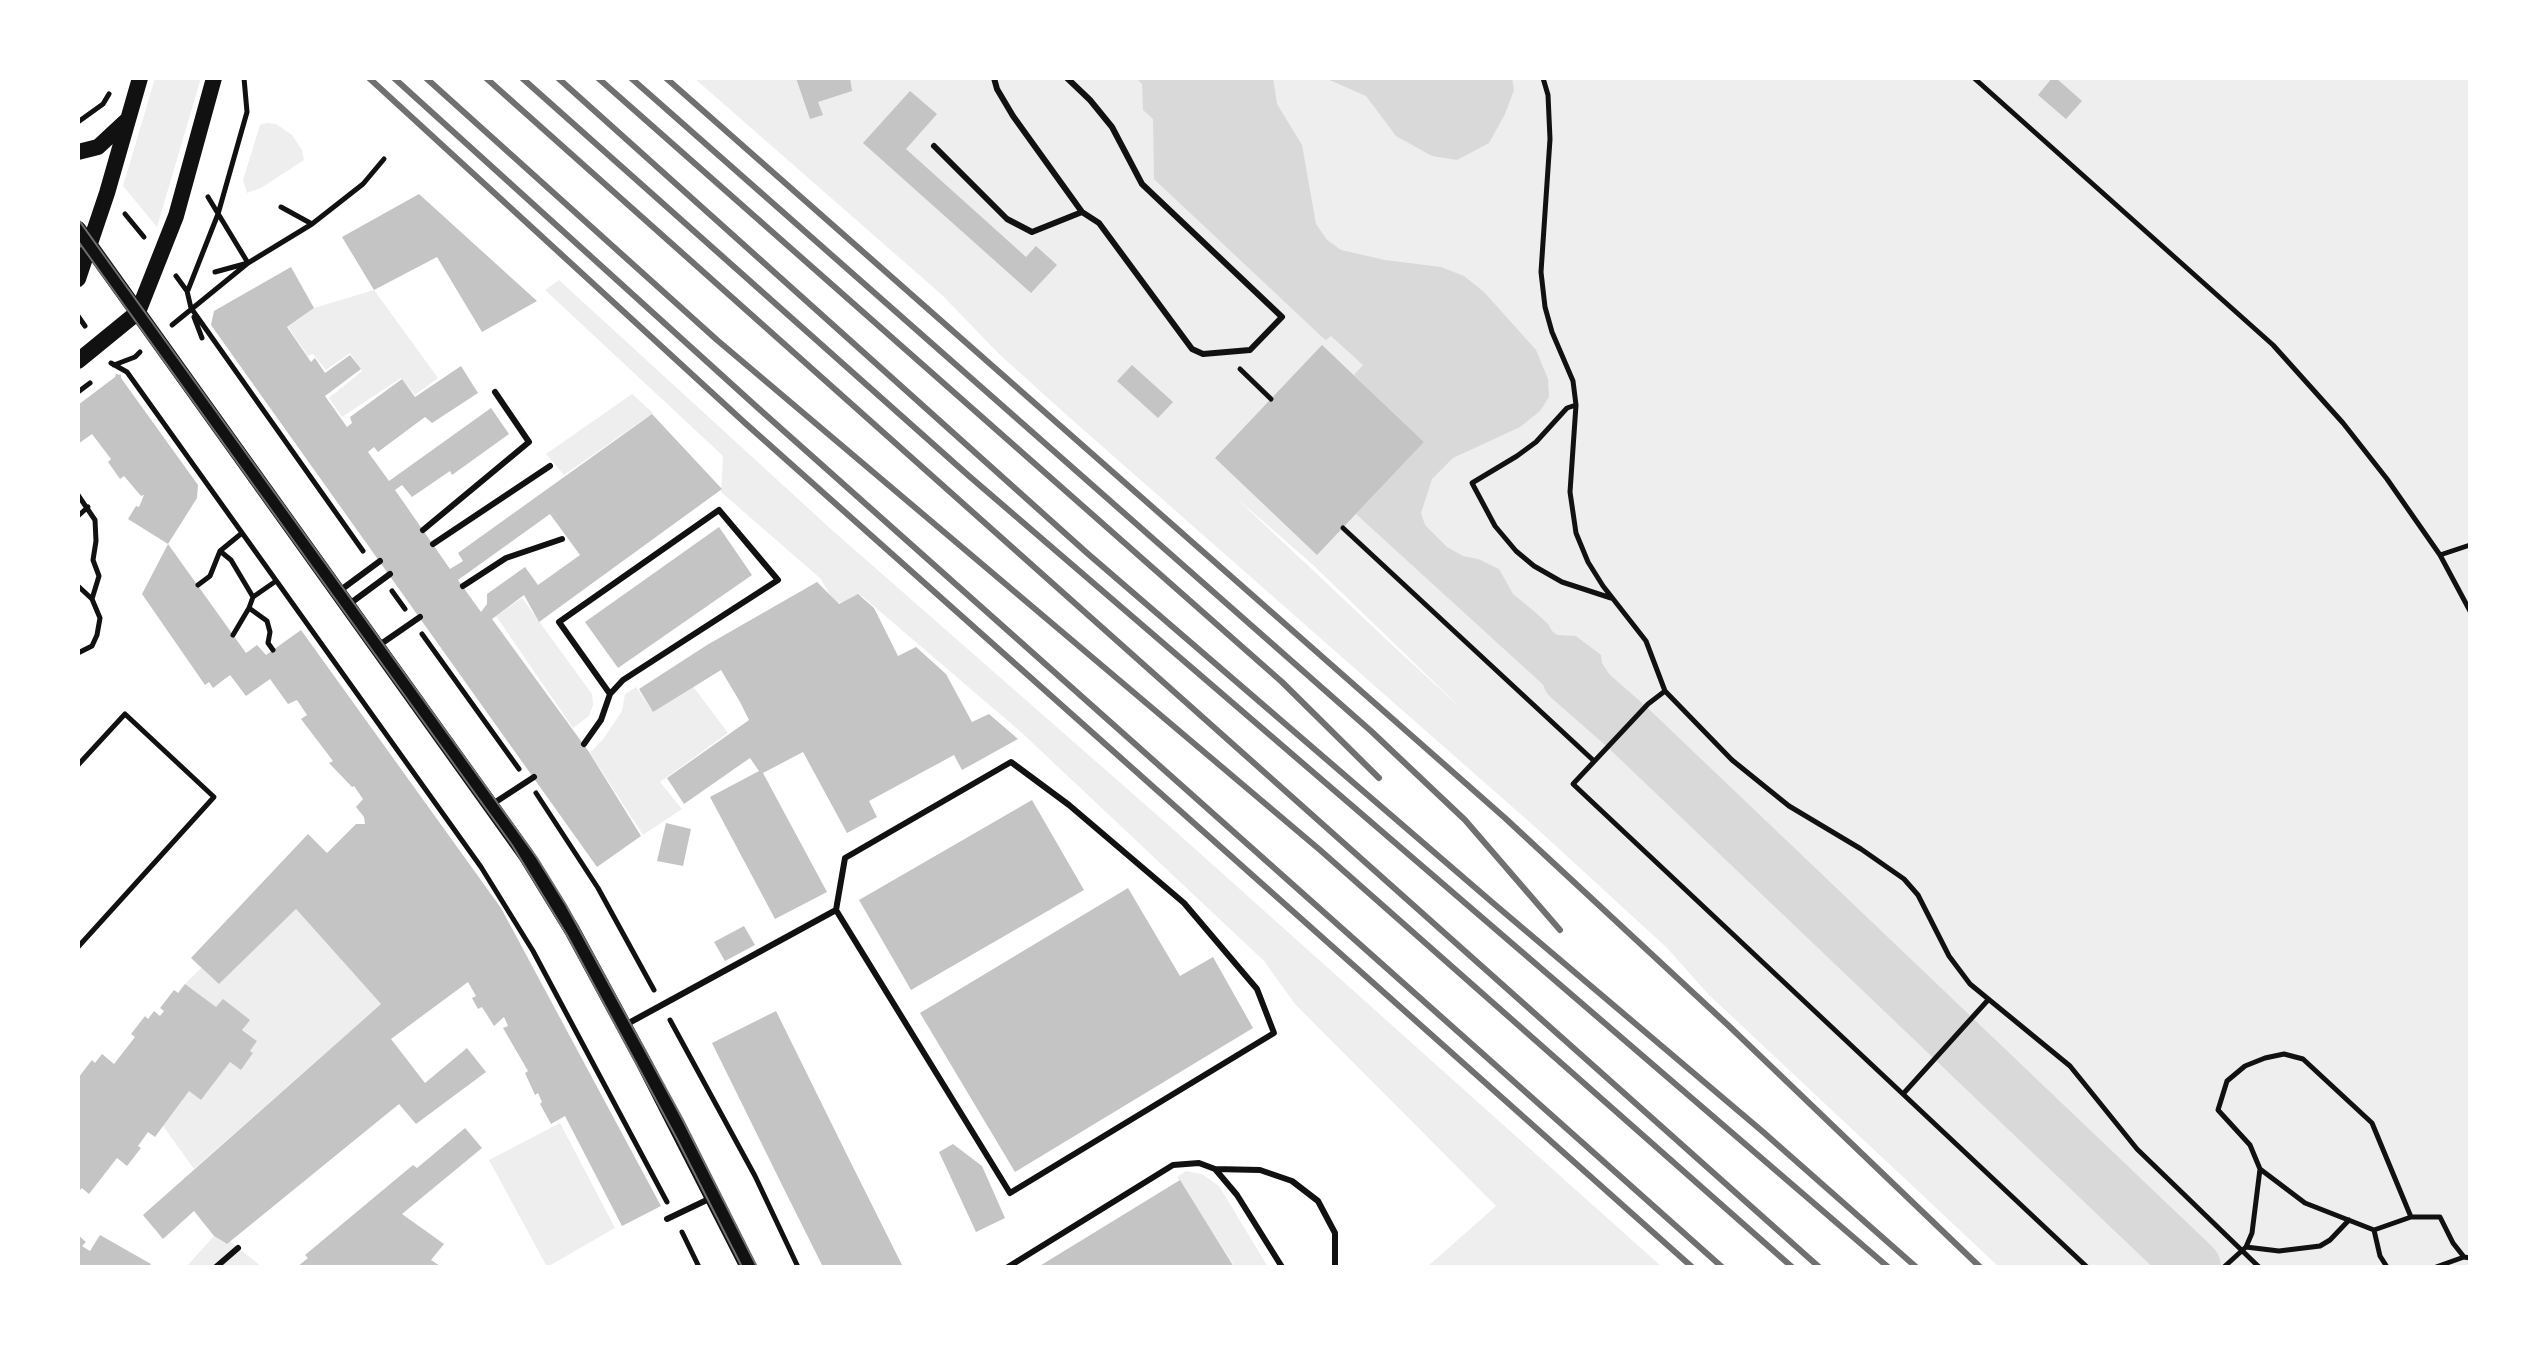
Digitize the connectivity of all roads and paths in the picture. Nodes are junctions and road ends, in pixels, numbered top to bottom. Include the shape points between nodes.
1 (140, 78) edge
2 (214, 78) edge
3 (244, 78) edge
4 (994, 78) edge
5 (1067, 78) edge
6 (1543, 78) edge
7 (1974, 78) edge
8 (112, 89) dead end
9 (130, 117) junction
10 (78, 122) edge
11 (934, 146) dead end
12 (78, 152) edge
13 (384, 159) dead end
14 (208, 197) dead end
15 (281, 207) dead end
16 (290, 210) junction
17 (1082, 212) junction
18 (218, 214) junction
19 (286, 217) dead end
20 (312, 224) junction
21 (78, 229) edge
22 (90, 246) junction
23 (248, 263) junction
24 (172, 270) dead end
25 (215, 272) dead end
26 (78, 279) edge
27 (187, 291) junction
28 (191, 308) junction
29 (138, 312) junction
30 (78, 316) edge
31 (179, 318) dead end
32 (84, 324) dead end
33 (202, 338) dead end
34 (135, 357) dead end
35 (78, 361) edge
36 (1240, 369) dead end
37 (495, 392) dead end
38 (1271, 399) dead end
39 (1576, 405) junction
40 (550, 466) dead end
41 (78, 495) edge
42 (88, 507) junction
43 (78, 516) edge
44 (1343, 528) dead end
45 (423, 530) dead end
46 (242, 533) junction
47 (562, 539) dead end
48 (433, 544) dead end
49 (2470, 545) edge
50 (220, 551) junction
51 (2440, 555) junction
52 (380, 561) dead end
53 (390, 574) dead end
54 (276, 581) junction
55 (198, 585) dead end
56 (78, 586) edge
57 (463, 586) dead end
58 (253, 597) junction
59 (343, 598) junction
60 (1612, 598) junction
61 (92, 599) junction
62 (249, 608) junction
63 (2470, 611) edge
64 (420, 617) dead end
65 (233, 635) dead end
66 (378, 646) junction
67 (273, 650) dead end
68 (78, 653) edge
69 (1665, 691) junction
70 (610, 694) junction
71 (584, 744) dead end
72 (1594, 762) junction
73 (78, 765) edge
74 (534, 777) dead end
75 (491, 805) junction
76 (836, 910) junction
77 (78, 947) edge
78 (1989, 1000) junction
79 (624, 1026) junction
80 (1903, 1094) junction
81 (1215, 1169) junction
82 (2260, 1169) junction
83 (714, 1196) junction
84 (2411, 1217) junction
85 (671, 1218) junction
86 (2349, 1220) junction
87 (2374, 1230) junction
88 (238, 1248) dead end
89 (2244, 1248) junction
90 (2467, 1258) edge
91 (216, 1267) edge
92 (699, 1267) edge
93 (748, 1267) edge
94 (1008, 1267) edge
95 (1282, 1267) edge
96 (1335, 1267) edge
97 (2087, 1267) edge
98 (2224, 1267) edge
99 (2259, 1267) edge
100 (2387, 1267) edge
101 (2436, 1267) edge

1 - 9 main road
2 - 29 main road via 176,216
3 - 18 path via 247,112
4 - 17 lane via 1013,116
5 - 17 lane via 1112,127 1142,184 1282,317 1250,350 1203,354 1192,349 1099,223
6 - 39 path via 1550,139 1541,272 1545,307 1569,368
7 - 51 path via 2273,345 2361,445
8 - 10 path via 103,104
9 - 12 main road via 98,147
9 - 22 main road
11 - 17 lane via 1007,219 1032,232
13 - 20 path via 363,184
14 - 18 path
15 - 16 path
16 - 19 path
16 - 20 path
18 - 23 path
18 - 27 path
20 - 23 path
21 - 22 main road
22 - 26 main road
22 - 29 main road
23 - 25 path
23 - 28 path
24 - 27 path
27 - 28 path
28 - 31 path
28 - 33 path
29 - 35 main road
29 - 59 main road
30 - 32 path
34 - 46 path via 113,365 127,372
36 - 38 path
37 - 45 lane via 529,442
39 - 60 path via 1570,492 1576,533
39 - 60 path via 1536,442 1472,483 1495,526 1534,566 1562,582
40 - 48 lane
41 - 42 path
42 - 43 path
42 - 61 path via 95,520 93,560 99,576
44 - 72 path
46 - 50 path
46 - 54 path
47 - 57 lane via 506,558
49 - 51 path
50 - 55 path via 210,576
50 - 58 path
51 - 63 path
52 - 59 lane
53 - 59 lane
54 - 58 path
54 - 85 path via 481,867 533,951
56 - 61 path
58 - 62 path
59 - 66 main road
60 - 69 path via 1646,641
61 - 68 path via 100,618 97,635 92,646
62 - 65 path
62 - 67 path via 267,621
64 - 66 lane
66 - 75 main road
69 - 72 path
69 - 78 path via 1732,760 1789,806 1904,879 1931,916 1959,971
70 - 70 lane via 559,622 719,510 778,580 623,680
70 - 71 lane via 601,720
72 - 80 path via 1573,784
73 - 77 path via 125,714 214,797
74 - 75 lane
75 - 79 main road via 572,930
76 - 76 lane via 845,858 1011,762 1184,903 1257,989 1274,1033 1010,1193
76 - 79 lane
78 - 80 path
78 - 89 path via 2070,1066 2137,1149
79 - 83 main road
80 - 97 path
81 - 94 lane via 1199,1163 1173,1165
81 - 95 lane
81 - 96 lane via 1260,1170 1292,1181 1318,1201 1335,1233
82 - 84 path via 2250,1145 2218,1110 2227,1081 2265,1058 2284,1054 2303,1059 2372,1123
82 - 86 path via 2305,1203
82 - 89 path via 2252,1233
83 - 85 lane
83 - 93 main road
84 - 87 path
84 - 90 path via 2440,1217
85 - 92 path
86 - 87 path
86 - 89 path via 2320,1246
87 - 100 path
88 - 91 lane
89 - 98 path
89 - 99 path
90 - 101 path

